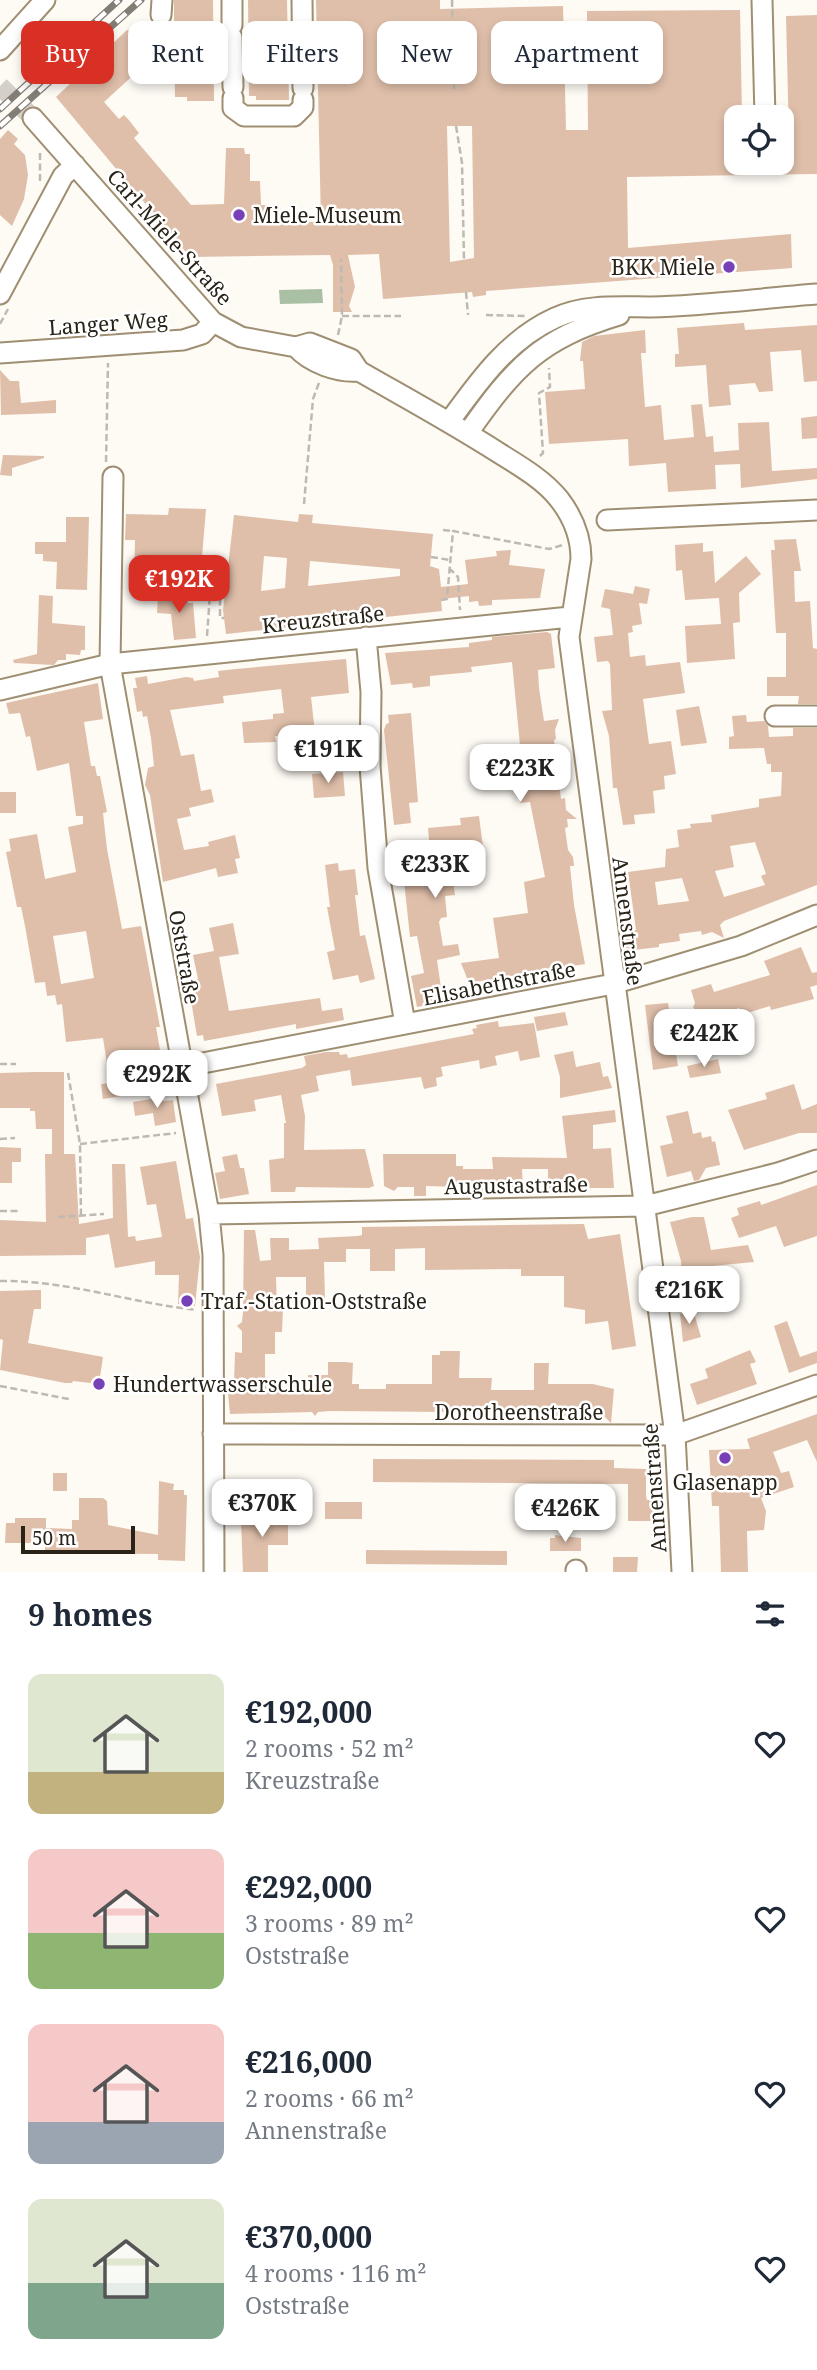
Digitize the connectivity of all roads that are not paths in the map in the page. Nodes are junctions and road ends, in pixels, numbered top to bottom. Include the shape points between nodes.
1 (45, 0) edge
2 (232, 0) edge
3 (302, 0) edge
4 (762, 0) edge
5 (0, 50) edge
6 (765, 105) edge
7 (33, 118) tunnel mouth
8 (75, 165) junction
9 (0, 294) edge
10 (817, 294) edge
11 (651, 307) junction
12 (212, 322) junction
13 (0, 352) edge
14 (449, 422) junction
15 (468, 433) junction
16 (113, 477) road end
17 (817, 510) edge
18 (607, 520) dead end
19 (569, 617) junction
20 (366, 637) junction
21 (110, 664) junction
22 (0, 690) edge
23 (775, 716) dead end
24 (817, 716) edge
25 (817, 915) edge
26 (613, 984) junction
27 (405, 1024) junction
28 (182, 1067) junction
29 (817, 1160) edge
30 (645, 1206) junction
31 (209, 1214) junction
32 (817, 1385) edge
33 (213, 1434) junction
34 (675, 1435) junction
35 (214, 1572) edge
36 (682, 1572) edge

1 - 5 street
2 - 3 street via 233,108 244,116 294,116 303,107
4 - 6 street
7 - 8 street, Carl-Miele-Straße
8 - 9 street via 64,176
8 - 12 street, Carl-Miele-Straße
10 - 11 street
11 - 14 street via 576,311 536,328 503,354
11 - 15 street via 581,327 547,345 526,360
12 - 13 street, Langer Weg via 202,334 183,340
12 - 14 street, Carl-Miele-Straße via 241,337 296,347 310,343 351,359 359,371
14 - 15 street, Annenstraße
15 - 19 street, Annenstraße via 536,478 558,497 572,519 581,559
16 - 21 street, Oststraße
17 - 18 street
19 - 20 street, Kreuzstraße
19 - 26 street, Annenstraße
20 - 21 street, Kreuzstraße
20 - 27 street via 378,868
21 - 22 street, Kreuzstraße
21 - 28 street, Oststraße
23 - 24 street
25 - 26 street, Elisabethstraße via 741,946
26 - 27 street, Elisabethstraße
26 - 30 street, Annenstraße
27 - 28 street, Elisabethstraße
28 - 31 street, Oststraße
29 - 30 street, Augustastraße
30 - 31 street, Augustastraße
30 - 34 street, Annenstraße
31 - 33 street, Oststraße
32 - 34 street, Dorotheenstraße
33 - 34 street, Dorotheenstraße
33 - 35 street, Oststraße
34 - 36 street, Annenstraße

